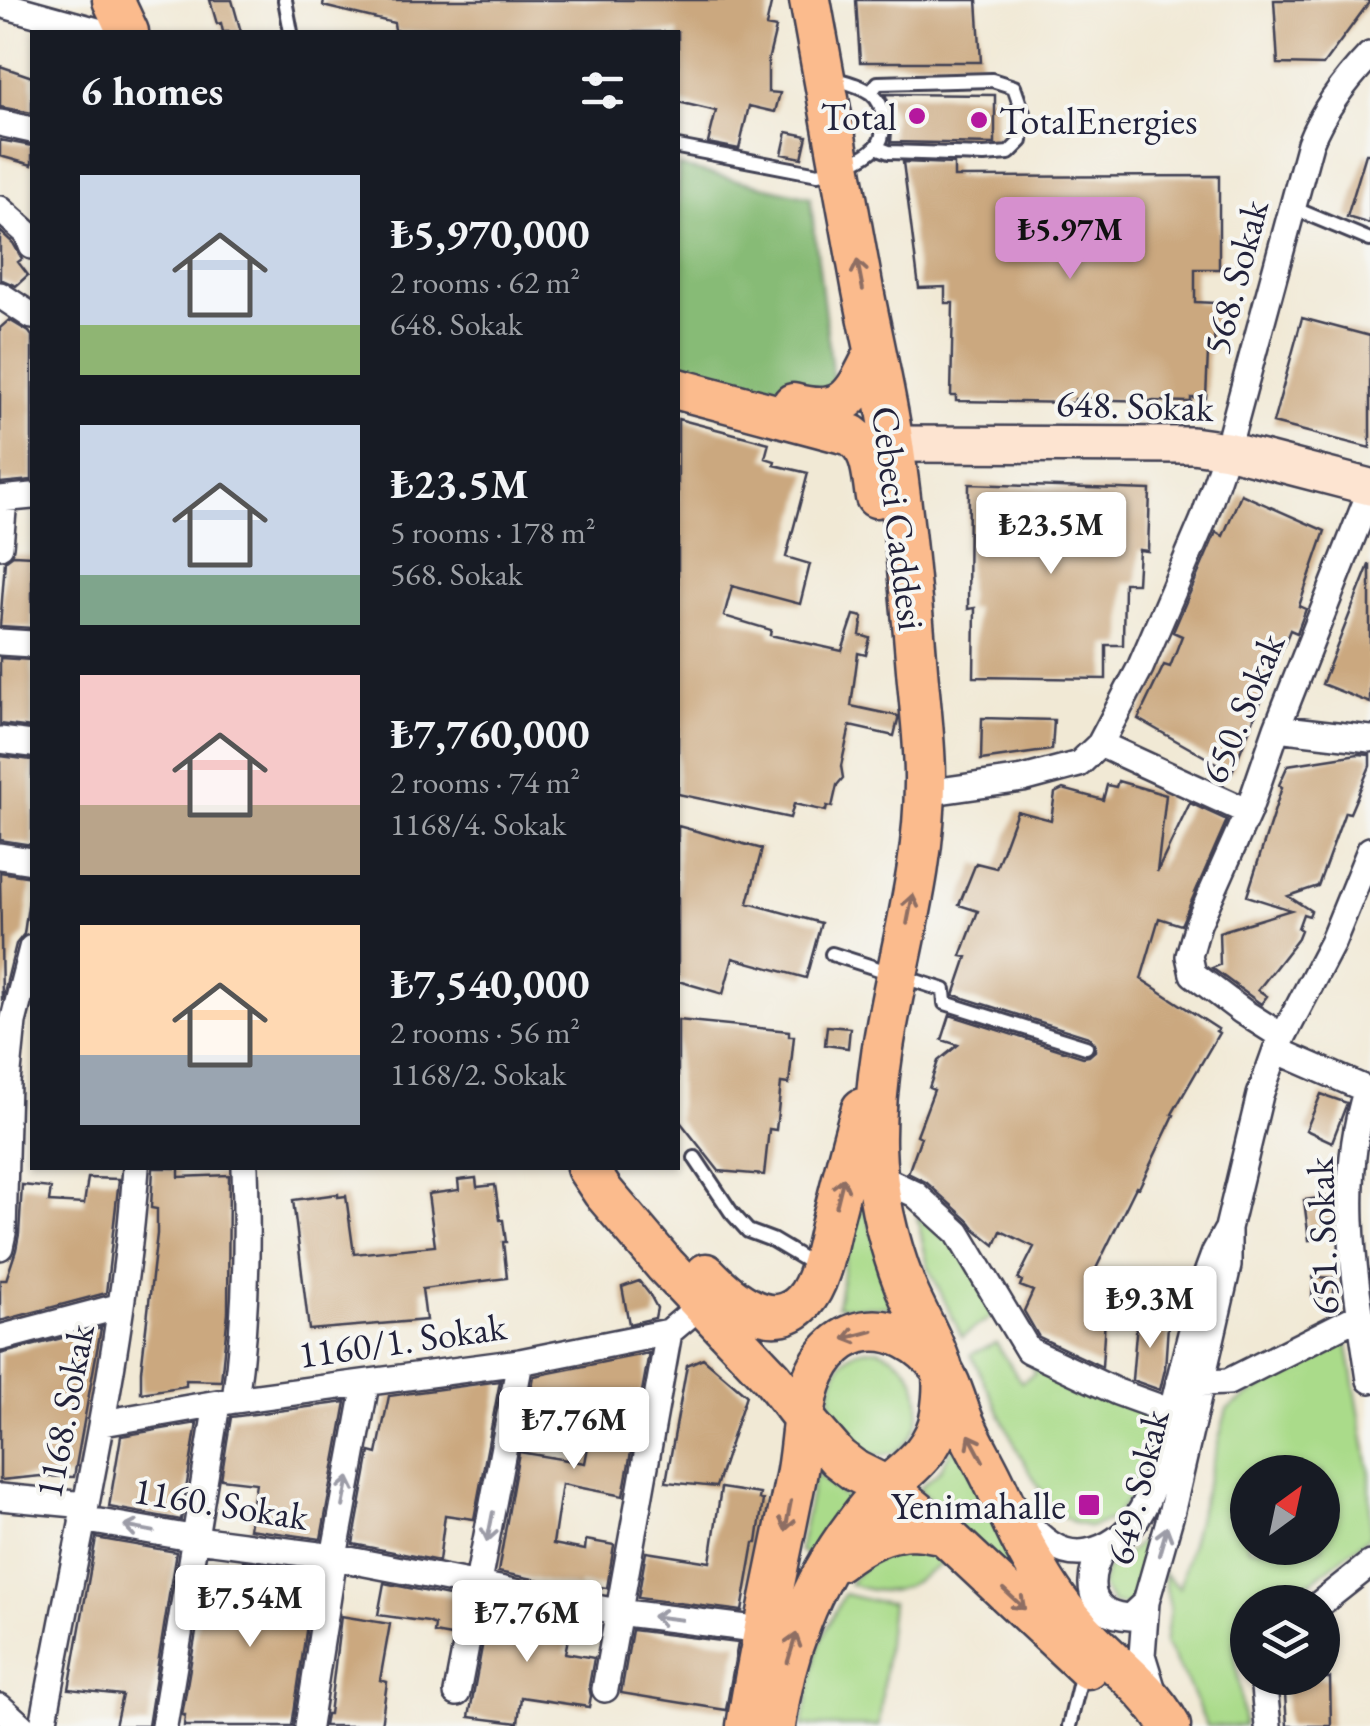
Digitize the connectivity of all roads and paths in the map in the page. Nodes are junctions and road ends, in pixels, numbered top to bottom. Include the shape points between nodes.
1 (112, 0) edge
2 (285, 0) edge
3 (810, 0) edge
4 (0, 4) edge
5 (94, 30) edge
6 (127, 30) edge
7 (291, 30) edge
8 (1370, 55) edge
9 (824, 76) junction
10 (871, 92) junction
11 (0, 122) edge
12 (30, 130) edge
13 (680, 146) edge
14 (876, 147) junction
15 (840, 168) junction
16 (1293, 208) junction
17 (0, 209) edge
18 (1370, 240) edge
19 (30, 241) edge
20 (1, 297) edge
21 (30, 315) edge
22 (875, 353) junction
23 (680, 375) edge
24 (680, 389) edge
25 (893, 444) junction
26 (1228, 450) junction
27 (1370, 490) edge
28 (30, 496) edge
29 (2, 499) edge
30 (0, 546) edge
31 (908, 574) junction
32 (0, 642) edge
33 (30, 644) edge
34 (1277, 728) junction
35 (1370, 739) edge
36 (0, 740) edge
37 (30, 744) edge
38 (1100, 744) junction
39 (925, 793) junction
40 (1248, 812) junction
41 (1370, 850) edge
42 (0, 856) edge
43 (30, 861) edge
44 (1363, 884) edge
45 (832, 954) dead end
46 (30, 956) edge
47 (897, 976) junction
48 (884, 1039) junction
49 (1280, 1044) junction
50 (1086, 1047) dead end
51 (1368, 1090) edge
52 (695, 1158) dead end
53 (136, 1170) edge
54 (245, 1170) edge
55 (588, 1170) edge
56 (608, 1170) edge
57 (877, 1176) junction
58 (1228, 1228) junction
59 (0, 1247) edge
60 (820, 1269) junction
61 (121, 1306) junction
62 (701, 1306) junction
63 (1360, 1315) junction
64 (669, 1332) junction
65 (0, 1338) edge
66 (520, 1362) junction
67 (942, 1370) junction
68 (1370, 1380) edge
69 (1201, 1383) junction
70 (366, 1384) junction
71 (226, 1402) junction
72 (1172, 1412) junction
73 (804, 1420) junction
74 (103, 1423) junction
75 (887, 1487) junction
76 (999, 1495) junction
77 (0, 1497) edge
78 (84, 1512) junction
79 (944, 1532) junction
80 (196, 1539) junction
81 (1103, 1548) junction
82 (334, 1557) junction
83 (1370, 1564) edge
84 (822, 1574) junction
85 (478, 1586) junction
86 (1340, 1588) edge
87 (1146, 1602) junction
88 (617, 1612) junction
89 (764, 1630) junction
90 (1084, 1665) junction
91 (604, 1689) dead end
92 (457, 1693) dead end
93 (1265, 1695) edge
94 (0, 1707) edge
95 (1156, 1719) edge
96 (20, 1726) edge
97 (43, 1726) edge
98 (164, 1726) edge
99 (308, 1726) edge
100 (747, 1726) edge
101 (775, 1726) edge
102 (1068, 1726) edge
103 (1268, 1726) edge

1 - 6 main road
2 - 7 lane
3 - 9 main road, Cebeci Caddesi
4 - 5 street
8 - 16 street, 568. Sokak via 1318,123
9 - 10 lane
9 - 15 main road, Cebeci Caddesi
10 - 14 lane via 884,110
10 - 14 lane via 878,83 992,80 1014,88 1023,113 1021,142 1009,153
11 - 12 street
13 - 15 lane via 818,174
14 - 15 lane
22 -> 15 main road, Cebeci Caddesi
16 - 18 lane
16 - 26 street, 568. Sokak
17 - 19 street
20 - 21 street
22 - 23 main road via 848,398 820,409
22 - 25 main road, Cebeci Caddesi
24 - 31 main road via 861,442 891,544
25 - 26 street, 648. Sokak
25 - 31 main road, Cebeci Caddesi
26 - 27 street, 648. Sokak
26 - 38 street, 568. Sokak via 1166,610
27 - 34 street, 650. Sokak
28 - 29 street
29 - 30 street
31 - 39 main road, Cebeci Caddesi
32 - 33 street
34 - 35 street
34 - 40 street, 650. Sokak
36 - 37 street
38 - 39 street via 1079,764
38 - 40 street, 650. Sokak
47 -> 39 main road, Cebeci Caddesi
40 - 49 street via 1189,956 1193,974
41 - 44 street, 649. Sokak
42 - 43 street
44 - 49 street, 649. Sokak
45 - 47 lane
46 - 59 street via 13,1022
47 - 48 main road, Cebeci Caddesi
47 - 50 lane via 944,990 945,1003
48 - 57 main road
60 -> 48 main road
49 - 51 street
49 - 58 street, 649. Sokak via 1260,1096
51 - 63 street, 651. Sokak via 1358,1116 1350,1197
52 - 60 lane via 748,1231
53 - 61 street, 1168. Sokak
54 - 71 street via 244,1340
55 - 62 main road
56 - 60 main road via 729,1298 751,1310 773,1316 792,1310 805,1300
57 - 67 main road via 896,1260
57 - 72 street via 915,1194 958,1233 1028,1350
58 - 69 street, 649. Sokak via 1228,1266
58 - 72 street, 649. Sokak via 1205,1279
61 - 65 street
61 - 74 street, 1168. Sokak
62 - 64 street, 1160/1. Sokak
62 - 73 main road
63 - 68 street, 651. Sokak
63 - 69 street via 1228,1382
64 - 66 street, 1160/1. Sokak
64 - 88 street
66 - 70 street, 1160/1. Sokak
66 -> 85 street
67 -> 73 main road via 905,1339 853,1333 824,1359
67 - 75 main road via 938,1429 913,1466
76 -> 67 main road
87 -> 69 street, 649. Sokak
70 - 71 street, 1160/1. Sokak
82 -> 70 street
71 - 74 street, 1160/1. Sokak
71 - 80 street
72 - 81 street, 649. Sokak via 1144,1507
73 - 75 main road via 838,1458
73 -> 89 main road
74 - 78 street, 1168. Sokak
75 - 79 main road
75 - 84 main road
76 - 81 street, 649. Sokak via 1057,1548 1082,1554
76 - 95 main road via 1052,1592
77 - 78 street, 1160. Sokak
80 -> 78 street, 1160. Sokak
78 - 97 street, 1168. Sokak
79 - 84 main road via 884,1534
79 -> 90 main road
80 - 82 street, 1160. Sokak
80 - 98 street
81 - 87 street via 1092,1571 1093,1596 1118,1616 1130,1617
82 - 85 street, 1160. Sokak
82 - 99 street
83 - 86 street
101 -> 84 main road via 792,1646
85 - 88 street, 1160. Sokak
85 - 92 street
87 - 95 street, 649. Sokak via 1142,1655
89 -> 88 street, 1160. Sokak
88 - 91 street
89 - 100 main road
90 - 95 main road
90 - 102 lane
93 - 103 street
94 - 96 street

